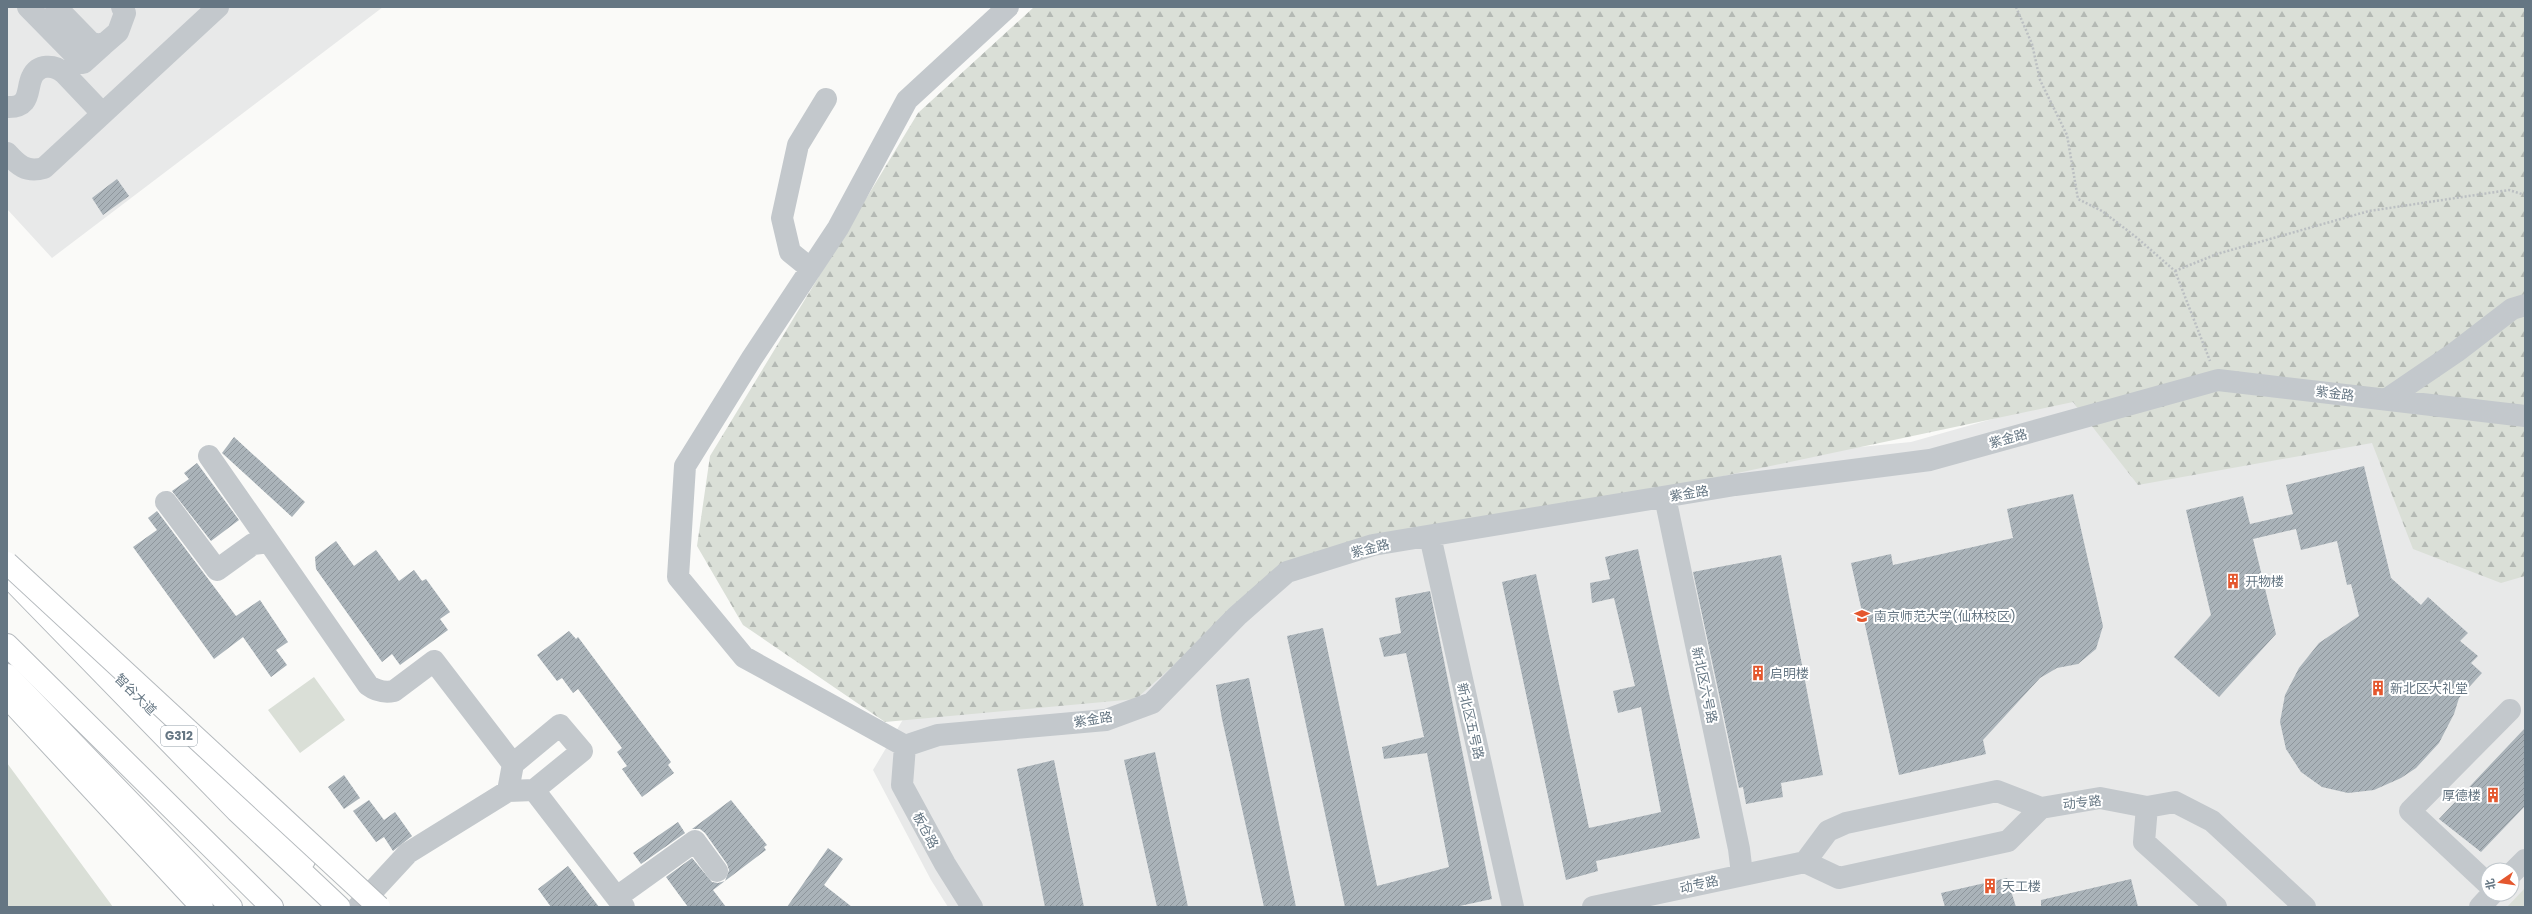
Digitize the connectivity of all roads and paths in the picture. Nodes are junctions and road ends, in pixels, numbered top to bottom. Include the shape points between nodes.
1 (28, 7) edge
2 (56, 7) edge
3 (218, 7) edge
4 (1008, 7) edge
5 (2016, 7) edge
6 (122, 9) edge
7 (104, 45) junction
8 (826, 99) dead end
9 (8, 106) edge
10 (102, 114) junction
11 (7, 153) edge
12 (2525, 195) edge
13 (811, 269) junction
14 (2175, 271) junction
15 (2525, 305) edge
16 (2218, 380) junction
17 (2387, 400) junction
18 (2525, 416) edge
19 (209, 456) dead end
20 (1665, 497) junction
21 (166, 502) dead end
22 (1430, 536) junction
23 (269, 542) junction
24 (7, 564) edge
25 (7, 575) edge
26 (7, 644) edge
27 (7, 676) edge
28 (7, 697) edge
29 (2510, 710) dead end
30 (905, 746) junction
31 (513, 764) junction
32 (534, 790) junction
33 (508, 791) junction
34 (2146, 807) junction
35 (2041, 808) junction
36 (1805, 862) junction
37 (717, 871) dead end
38 (1742, 874) junction
39 (2480, 877) edge
40 (621, 902) edge
41 (202, 907) edge
42 (231, 907) edge
43 (272, 907) edge
44 (338, 907) edge
45 (352, 907) edge
46 (358, 907) edge
47 (379, 907) edge
48 (972, 907) edge
49 (1513, 907) edge
50 (1593, 907) edge
51 (2216, 907) edge
52 (2305, 907) edge

1 - 7 street via 83,64
2 - 7 street via 91,43
3 - 10 street
4 - 13 street via 907,100 838,228
5 - 14 path via 2032,44 2040,80 2067,135 2078,199 2108,216
6 - 7 street via 118,32
8 - 13 street via 798,145 782,218 790,252
9 - 10 street via 23,102 28,96 30,81 37,70 48,66 60,69
10 - 11 street via 44,168 28,170
12 - 14 path via 2509,190 2369,211 2217,254
13 - 30 street via 685,466 678,577 744,656
14 - 16 path
15 - 17 street via 2512,309
16 - 17 street, 紫金路
16 - 20 street, 紫金路 via 1930,460
17 - 18 street, 紫金路
19 - 23 street
20 - 22 street, 紫金路
20 - 38 street, 新北区六号路 via 1738,841
21 - 23 street via 217,570 253,544
22 - 30 street, 紫金路 via 1373,545 1287,572 1237,616 1152,703 1106,720 938,735
22 - 49 street, 新北区五号路
23 - 31 street via 368,685 380,691 394,691 434,661
24 - 45 main road, 智谷大道 / G312
24 - 47 main road, bridge
25 - 44 main road, 智谷大道 / G312 via 237,811
26 - 43 main road
27 - 42 main road
28 - 41 main road
29 - 39 street via 2410,811
30 - 48 street, 板仓路 via 902,785 945,864
31 - 32 street via 560,725 582,751
31 - 33 street
32 - 33 street
32 - 40 street
33 - 46 street via 408,853
34 - 35 street, 动专路 via 2100,798
34 - 51 street via 2144,842
34 - 52 street via 2175,802 2212,821
35 - 36 street via 2008,841 1839,878
35 - 36 street via 1998,790 1846,823 1828,831
36 - 38 street, 动专路
37 - 40 street via 695,841
38 - 50 street, 动专路

